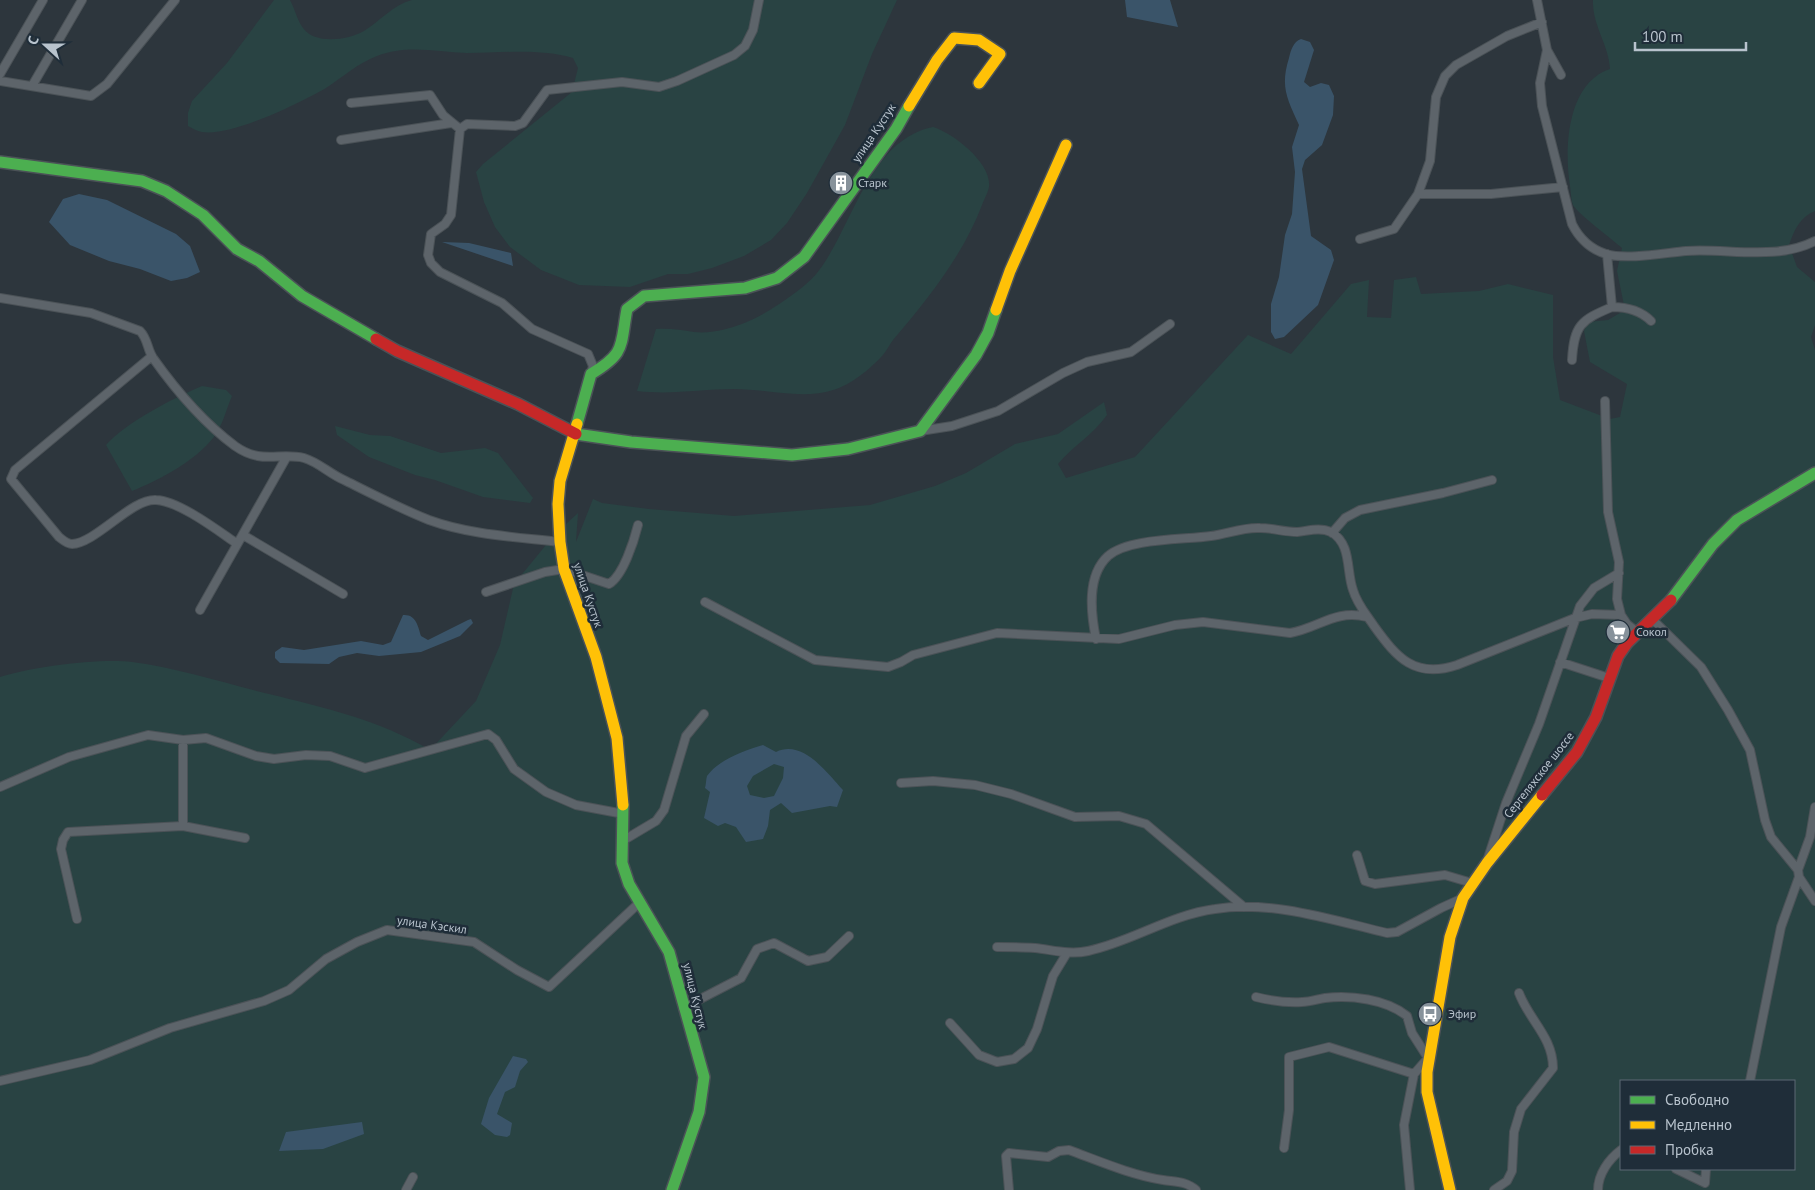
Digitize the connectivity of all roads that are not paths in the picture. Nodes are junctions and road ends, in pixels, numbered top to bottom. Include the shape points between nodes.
1 (43, 0) edge
2 (82, 0) edge
3 (175, 0) edge
4 (760, 0) edge
5 (1537, 0) edge
6 (1542, 22) junction
7 (1547, 50) junction
8 (0, 74) edge
9 (1561, 75) dead end
10 (0, 81) edge
11 (978, 83) dead end
12 (32, 86) junction
13 (352, 103) dead end
14 (450, 123) junction
15 (460, 130) junction
16 (341, 140) dead end
17 (1066, 145) dead end
18 (0, 162) edge
19 (1563, 187) junction
20 (1418, 194) junction
21 (1360, 239) dead end
22 (1815, 241) edge
23 (1607, 254) junction
24 (0, 298) edge
25 (1612, 306) junction
26 (1651, 321) dead end
27 (1170, 324) dead end
28 (152, 356) junction
29 (1572, 360) dead end
30 (591, 374) junction
31 (1605, 401) dead end
32 (920, 431) junction
33 (573, 434) junction
34 (286, 458) junction
35 (1815, 473) edge
36 (1492, 480) dead end
37 (638, 525) dead end
38 (1332, 533) junction
39 (242, 535) junction
40 (560, 542) junction
41 (236, 543) junction
42 (564, 569) junction
43 (1619, 574) junction
44 (486, 592) dead end
45 (343, 594) dead end
46 (706, 602) dead end
47 (200, 610) dead end
48 (1621, 615) junction
49 (1368, 617) junction
50 (1575, 618) junction
51 (1652, 619) junction
52 (1637, 632) junction
53 (1096, 639) junction
54 (1560, 662) junction
55 (1609, 678) junction
56 (704, 714) dead end
57 (183, 740) junction
58 (901, 783) dead end
59 (0, 787) edge
60 (1815, 807) edge
61 (624, 814) junction
62 (183, 826) junction
63 (245, 838) dead end
64 (624, 840) junction
65 (1357, 855) dead end
66 (1487, 863) junction
67 (1799, 874) junction
68 (1472, 883) junction
69 (1463, 898) junction
70 (1815, 901) edge
71 (638, 903) junction
72 (1244, 907) junction
73 (77, 919) dead end
74 (849, 936) dead end
75 (997, 947) dead end
76 (1067, 953) junction
77 (1518, 993) dead end
78 (1256, 997) dead end
79 (683, 1008) junction
80 (950, 1023) dead end
81 (1428, 1058) junction
82 (1414, 1074) junction
83 (1750, 1080) edge
84 (0, 1081) edge
85 (1284, 1148) dead end
86 (1620, 1151) edge
87 (1678, 1170) edge
88 (1706, 1170) edge
89 (413, 1177) dead end
90 (406, 1190) edge
91 (672, 1190) edge
92 (1010, 1190) edge
93 (1196, 1190) edge
94 (1410, 1190) edge
95 (1450, 1190) edge
96 (1494, 1190) edge
97 (1598, 1190) edge

1 - 8 street
2 - 12 street
3 - 12 street via 98,92 80,96
4 - 15 street via 753,30 745,46 734,55 677,81 659,87 622,82 548,90 523,122 515,126 467,124
5 - 6 street
6 - 7 street
6 - 20 street via 1507,36 1456,65 1445,76 1436,97 1430,161
7 - 9 street
7 - 19 street via 1540,84 1542,106
10 - 12 street
11 - 30 street, улица Кустук via 1000,54 984,40 954,38 937,60 896,129 804,257 777,278 745,288 644,296 627,309 619,352 611,362
13 - 14 street via 430,95
14 - 15 street
14 - 16 street
15 - 30 street via 451,215 431,234 428,246 431,263 440,272 502,303 532,329 588,354 593,366
17 - 32 street via 1010,271 988,333 976,355
18 - 33 street via 142,181 166,191 203,215 237,249 259,260 302,296 398,351 518,404
19 - 20 street via 1491,194
19 - 23 street via 1578,235
20 - 21 street via 1394,229
22 - 23 street via 1779,250
23 - 25 street
24 - 28 street via 114,320 140,331
25 - 26 street via 1635,310
25 - 29 street via 1593,314 1580,325 1573,339
27 - 32 street via 1131,352 1087,362 998,411 952,426
28 - 34 street via 213,427 236,447 264,458
28 - 41 street via 15,470 11,479 65,542 73,544 87,538 132,510 156,500 194,515
30 - 33 street, улица Кустук
31 - 43 street via 1608,512
32 - 33 street via 848,449 792,455
33 - 40 street, улица Кустук via 560,481
34 - 39 street
34 - 40 street via 305,459 430,520 501,535
35 - 51 street, Сергеляхское шоссе via 1737,520 1713,544 1675,596
36 - 38 street via 1360,510 1345,518
37 - 42 street via 628,556 614,582 609,584
38 - 49 street via 1344,548 1352,588
38 - 53 street via 1316,529 1297,532 1246,528 1138,545 1113,553 1101,565 1092,595
39 - 41 street
39 - 45 street
40 - 42 street, улица Кустук
41 - 47 street
42 - 44 street
42 - 61 street, улица Кустук via 596,657 617,738
43 - 48 street via 1617,600
43 - 50 street via 1594,588
46 - 53 street via 815,660 846,664 888,667 913,654 997,633
48 - 50 street via 1592,614
48 - 52 street
49 - 50 street via 1397,656 1411,665 1431,671 1457,665
49 - 53 street via 1356,614 1339,616 1290,632 1203,622 1175,625 1119,639
50 - 54 street
51 - 52 street, Сергеляхское шоссе
51 - 67 street via 1701,666 1728,710 1750,750 1771,837
52 - 55 street, Сергеляхское шоссе via 1618,656
54 - 55 street
54 - 66 street via 1539,724 1506,803
55 - 66 street, Сергеляхское шоссе via 1596,717 1577,752
56 - 64 street via 686,736 664,810 656,821
57 - 59 street via 148,735 69,756
57 - 61 street via 206,738 274,759 330,756 365,768 488,734 496,740 514,769 546,792 576,804
57 - 62 street
58 - 72 street via 933,781 975,785 1075,817 1119,816 1146,824
60 - 67 street
61 - 64 street, улица Кустук
62 - 63 street
62 - 73 street via 68,832 62,849
64 - 71 street, улица Кустук via 622,863
65 - 68 street via 1365,880 1375,884 1445,875
66 - 68 street, Сергеляхское шоссе
67 - 70 street
67 - 83 street via 1782,927
68 - 69 street, Сергеляхское шоссе
69 - 72 street via 1397,932 1387,933 1273,909
69 - 81 street, Сергеляхское шоссе via 1450,936
71 - 79 street, улица Кустук via 669,952
71 - 84 street, улица Кэскил via 549,987 474,942 387,930 326,959 289,990 264,1001 170,1028 90,1060
72 - 76 street via 1214,909 1148,928 1088,951
74 - 79 street via 826,957 808,961 774,943 757,949 741,978
75 - 76 street
76 - 80 street via 1053,976 1028,1048 1014,1059 997,1062 978,1055
77 - 96 street via 1524,1008 1549,1042 1553,1068 1521,1109 1514,1132 1512,1172 1507,1181
78 - 81 street via 1279,1002 1326,998 1373,1001 1407,1016 1412,1033
79 - 91 street, улица Кустук via 704,1077 699,1112
81 - 82 street
81 - 95 street, Сергеляхское шоссе via 1427,1092
82 - 85 street via 1329,1048 1289,1057 1289,1110
82 - 94 street via 1404,1125
86 - 97 street via 1604,1170
87 - 88 street via 1705,1183
89 - 90 street
92 - 93 street via 1005,1162 1009,1153 1048,1157 1069,1150 1148,1177 1181,1182

